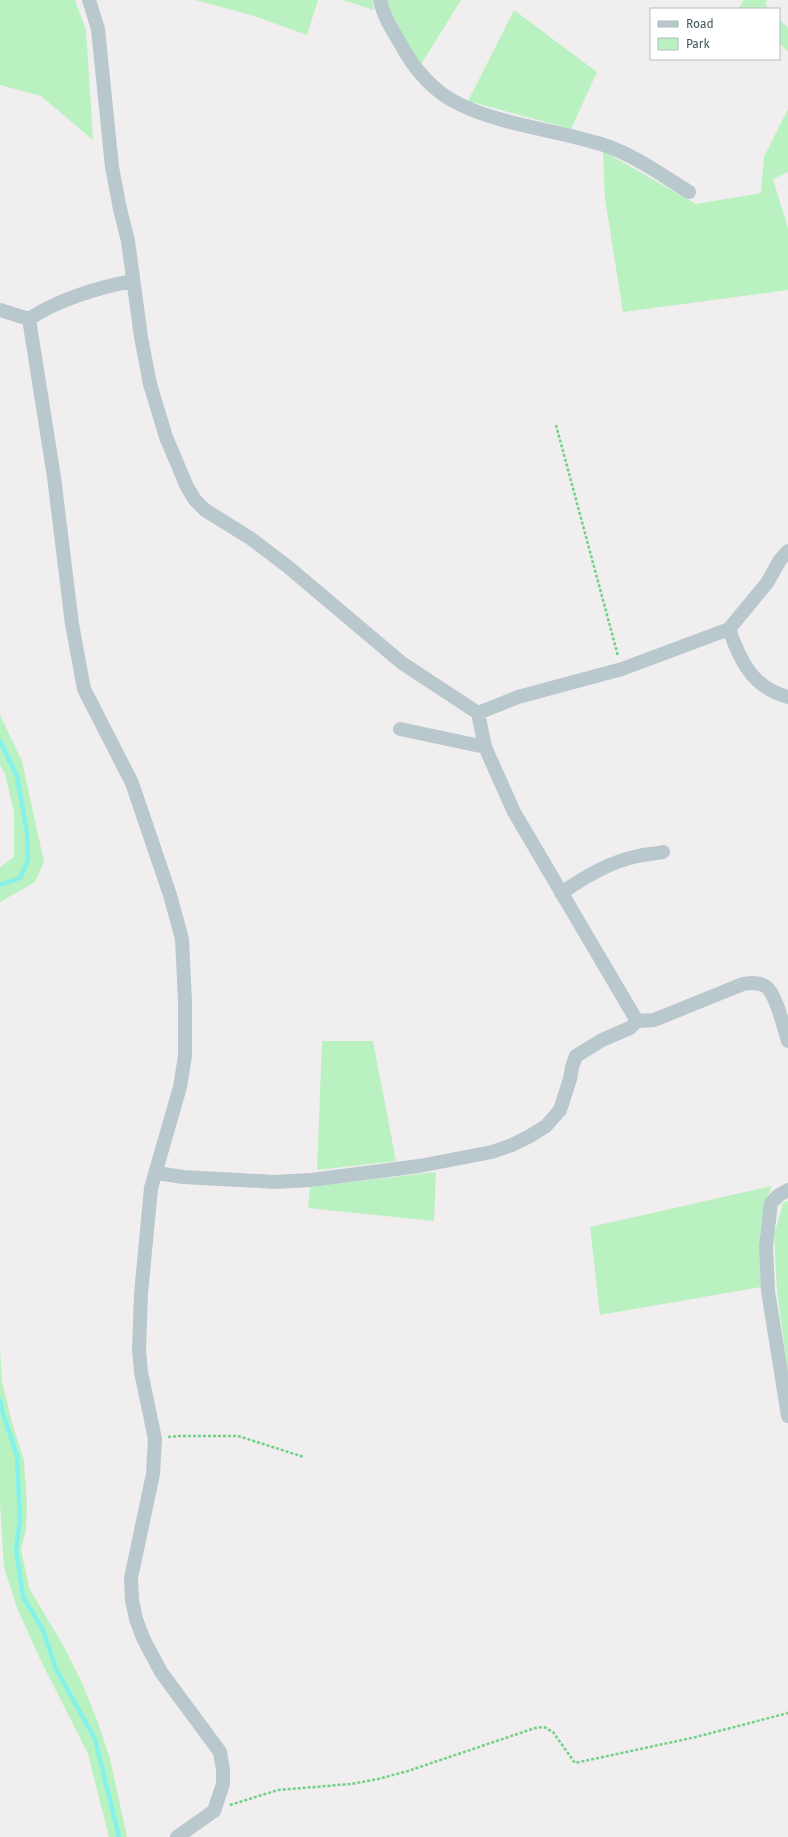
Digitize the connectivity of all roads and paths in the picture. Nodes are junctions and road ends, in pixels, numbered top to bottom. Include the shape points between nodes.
1 (89, 0) edge
2 (380, 0) edge
3 (689, 192) dead end
4 (133, 281) junction
5 (0, 310) edge
6 (29, 319) junction
7 (556, 424) dead end
8 (788, 551) edge
9 (729, 629) junction
10 (622, 669) junction
11 (788, 697) edge
12 (478, 713) junction
13 (400, 729) dead end
14 (486, 747) junction
15 (662, 852) dead end
16 (561, 893) junction
17 (637, 1021) junction
18 (788, 1041) edge
19 (157, 1173) junction
20 (788, 1190) edge
21 (788, 1416) edge
22 (155, 1439) junction
23 (304, 1457) dead end
24 (788, 1714) edge
25 (214, 1811) junction
26 (177, 1837) edge

1 - 4 street via 98,30 112,167 128,241
2 - 3 street via 386,18 413,66 430,84 450,99 491,116 605,146 641,163
4 - 6 street via 93,290 43,310
4 - 12 street via 147,368 158,413 187,487 195,500 205,510 250,538 287,566 402,663
5 - 6 street
6 - 19 street via 54,477 72,624 84,689 132,783 170,895 182,939 185,1056 180,1088
7 - 10 path
8 - 9 street via 767,583
9 - 10 street
9 - 11 street via 741,658 759,683 775,694
10 - 12 street via 518,697
12 - 14 street
13 - 14 street
14 - 16 street via 514,812
15 - 16 street via 609,865
16 - 17 street
17 - 18 street via 654,1020 743,984 755,982 766,986 774,999
17 - 19 street via 630,1028 602,1040 576,1056 560,1110 546,1126 512,1145 492,1152 419,1166 300,1181 226,1180
19 - 22 street via 149,1208 139,1350
20 - 21 street via 771,1203 766,1246 768,1291
22 - 23 path via 179,1436 238,1436
22 - 25 street via 153,1474 133,1564 132,1600 143,1638 157,1665 220,1752 223,1784
24 - 25 path via 597,1760 575,1763 553,1732 544,1727 535,1728 378,1779 329,1787 278,1790
25 - 26 street

